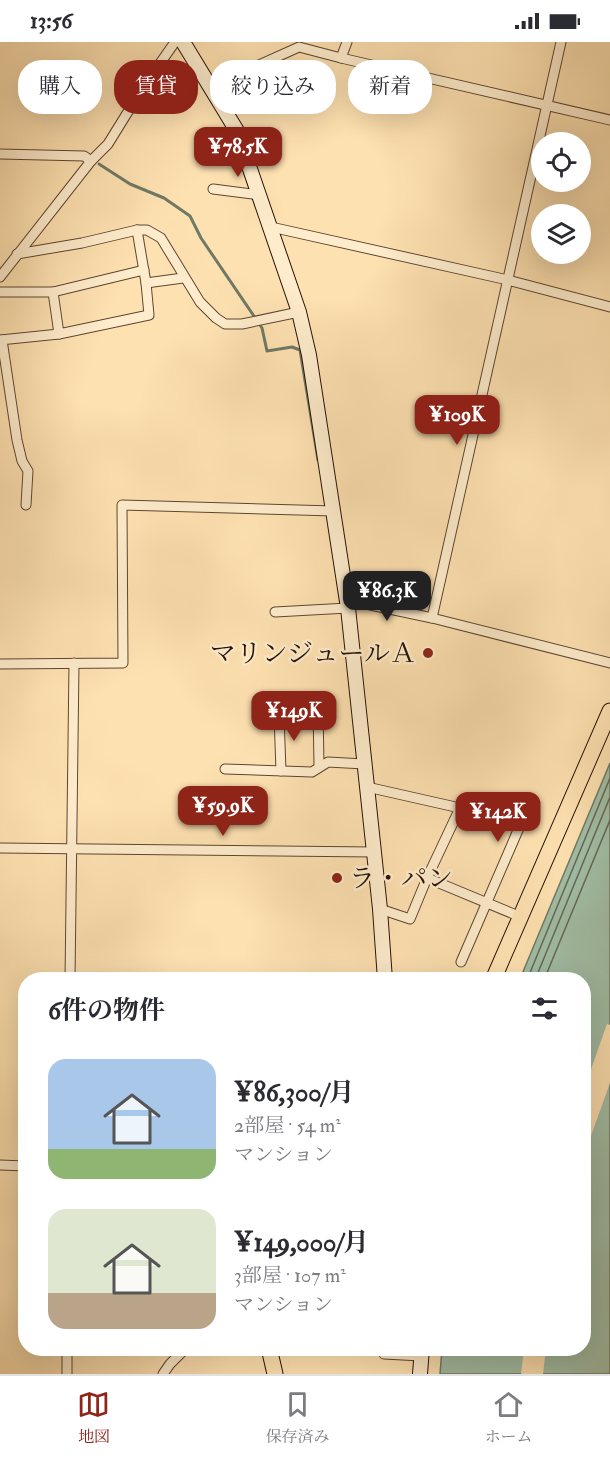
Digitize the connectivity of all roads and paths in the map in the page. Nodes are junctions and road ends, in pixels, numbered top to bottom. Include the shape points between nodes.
1 (175, 42) edge
2 (183, 42) edge
3 (347, 42) edge
4 (561, 42) edge
5 (341, 58) junction
6 (270, 60) edge
7 (210, 83) edge
8 (546, 106) junction
9 (228, 114) edge
10 (610, 120) edge
11 (0, 154) edge
12 (91, 161) junction
13 (213, 189) dead end
14 (260, 195) junction
15 (271, 227) junction
16 (137, 230) junction
17 (17, 254) junction
18 (144, 270) junction
19 (0, 277) edge
20 (183, 278) junction
21 (508, 280) junction
22 (146, 284) junction
23 (0, 292) edge
24 (53, 292) junction
25 (610, 307) edge
26 (299, 312) junction
27 (59, 334) junction
28 (1, 340) edge
29 (10, 397) junction
30 (0, 398) edge
31 (26, 505) dead end
32 (334, 511) junction
33 (348, 604) junction
34 (275, 612) dead end
35 (432, 618) junction
36 (74, 663) junction
37 (610, 663) edge
38 (0, 664) edge
39 (318, 707) dead end
40 (610, 711) edge
41 (279, 715) dead end
42 (364, 764) junction
43 (319, 766) junction
44 (225, 769) dead end
45 (280, 771) junction
46 (367, 787) junction
47 (460, 808) junction
48 (0, 848) edge
49 (71, 849) junction
50 (374, 852) junction
51 (427, 878) junction
52 (486, 903) junction
53 (380, 909) junction
54 (521, 917) junction
55 (461, 962) dead end
56 (70, 972) edge
57 (384, 972) edge
58 (497, 972) edge
59 (0, 1165) edge
60 (18, 1166) edge
61 (67, 1356) edge
62 (178, 1356) edge
63 (271, 1356) edge
64 (422, 1356) edge
65 (67, 1374) edge
66 (163, 1374) edge
67 (275, 1374) edge
68 (420, 1374) edge

1 - 12 street via 108,144
2 - 7 street
3 - 5 street
4 - 8 street
5 - 6 street via 299,47
5 - 8 street
8 - 10 street
8 - 21 street
9 - 14 street
11 - 12 street via 84,156
12 - 17 street
13 - 14 street
14 - 15 street
15 - 21 street
15 - 26 street
16 - 17 street
16 - 18 street
16 - 20 street via 147,230 161,238
17 - 19 street
18 - 22 street
18 - 24 street
20 - 22 street
20 - 26 street via 200,302 225,324
21 - 25 street
21 - 35 street
22 - 27 street via 149,315
23 - 24 street
24 - 27 street
26 - 32 street
27 - 28 street
28 - 29 street
29 - 30 street
29 - 31 street via 22,461 28,471
32 - 33 street
32 - 36 street via 122,505 123,663
33 - 34 street
33 - 35 street
33 - 42 street
35 - 37 street
36 - 38 street
36 - 49 street
39 - 43 street
40 - 54 main road
41 - 45 street
42 - 43 street via 328,762
42 - 46 street
43 - 45 street via 312,772
44 - 45 street
46 - 47 street
46 - 50 street
47 - 51 street
47 - 52 street via 522,820
48 - 49 street
49 - 50 street
49 - 56 street
50 - 53 street
51 - 52 street
51 - 53 street via 410,919
52 - 54 street
52 - 55 street
53 - 57 street
54 - 58 main road
59 - 60 street
61 - 65 street
62 - 66 street
63 - 67 main road
64 - 68 street

